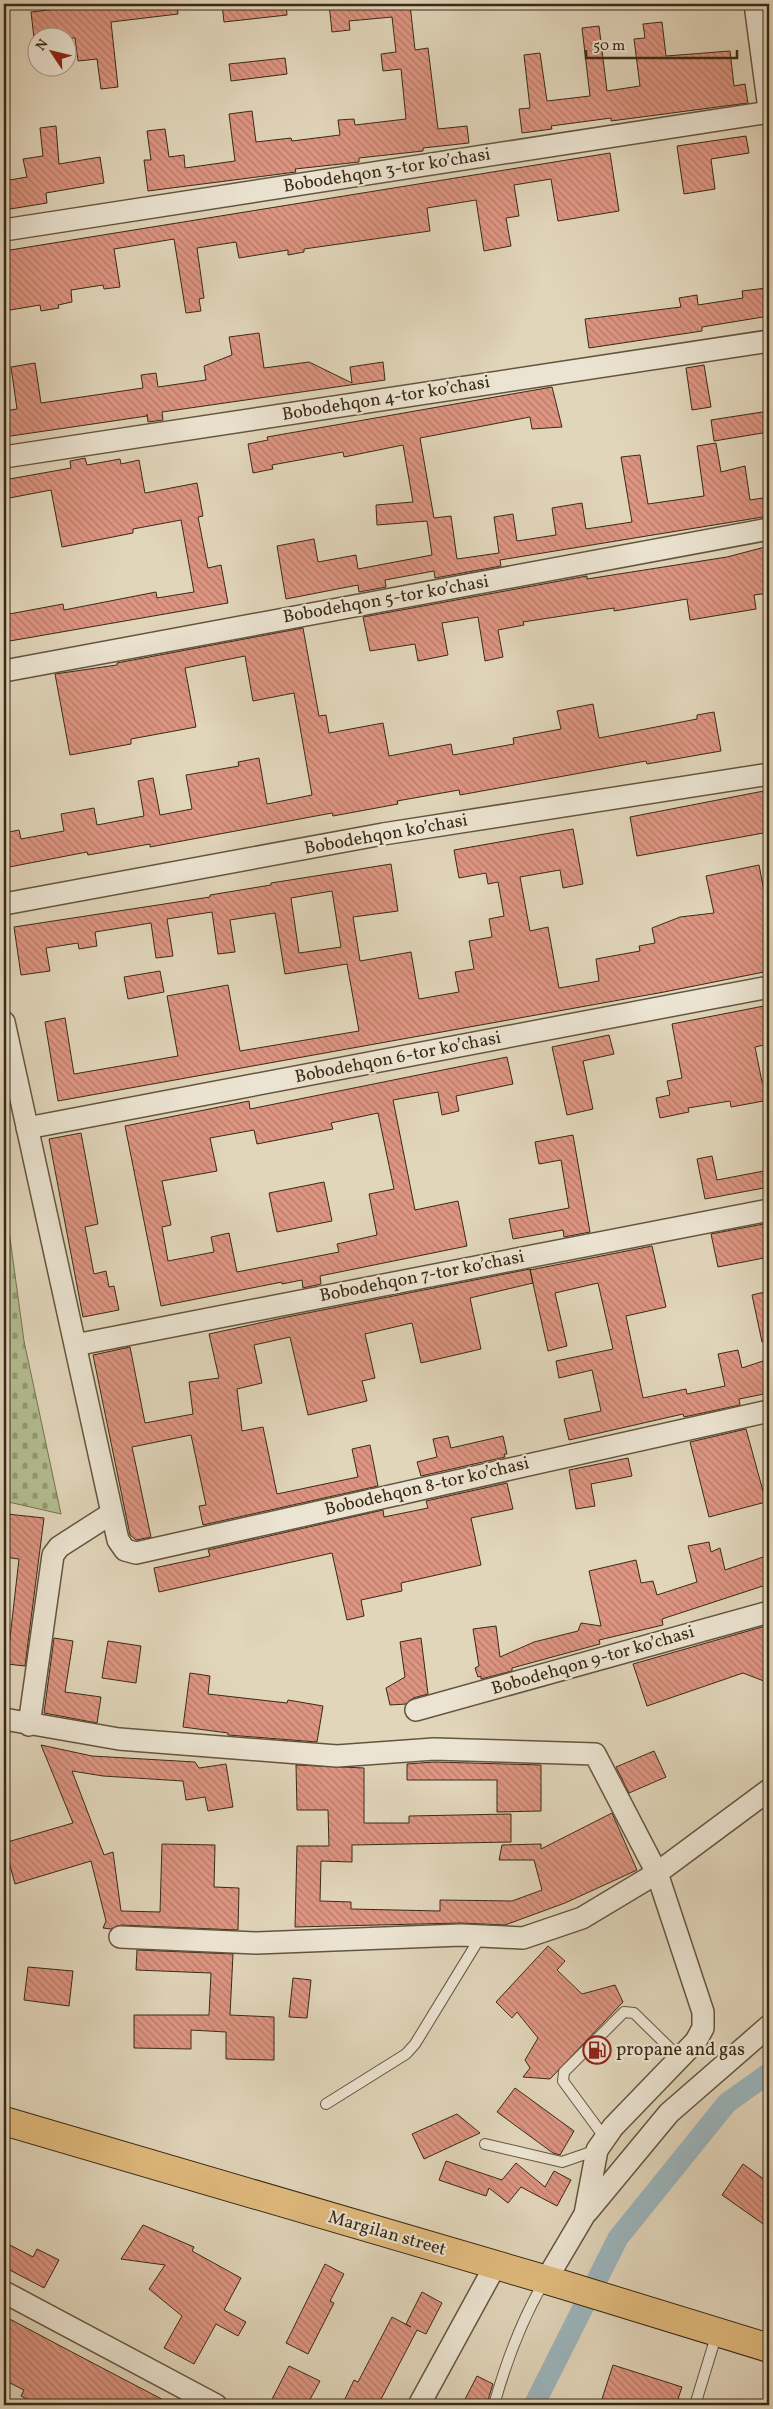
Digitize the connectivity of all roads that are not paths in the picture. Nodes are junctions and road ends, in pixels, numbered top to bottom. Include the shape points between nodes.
1 (755, 4) edge
2 (769, 111) edge
3 (4, 230) edge
4 (769, 340) edge
5 (4, 457) edge
6 (769, 529) edge
7 (4, 671) edge
8 (769, 774) edge
9 (4, 904) edge
10 (769, 987) edge
11 (4, 1022) edge
12 (27, 1128) junction
13 (769, 1210) edge
14 (75, 1345) junction
15 (769, 1410) edge
16 (112, 1513) junction
17 (769, 1612) edge
18 (416, 1710) dead end
19 (4, 1719) edge
20 (29, 1725) junction
21 (769, 1790) edge
22 (657, 1873) junction
23 (482, 1936) junction
24 (120, 1937) dead end
25 (769, 2026) edge
26 (680, 2058) junction
27 (326, 2104) dead end
28 (4, 2121) edge
29 (485, 2144) dead end
30 (601, 2144) junction
31 (586, 2214) junction
32 (495, 2266) junction
33 (555, 2282) junction
34 (4, 2292) edge
35 (717, 2332) junction
36 (769, 2348) edge
37 (216, 2405) edge
38 (419, 2405) edge
39 (494, 2405) edge
40 (694, 2405) edge

1 - 2 street
2 - 3 street, Bobodehqon 3-tor koʼchasi
4 - 5 street, Bobodehqon 4-tor koʼchasi
6 - 7 street, Bobodehqon 5-tor koʼchasi
8 - 9 street, Bobodehqon koʼchasi via 383,834
10 - 12 street, Bobodehqon 6-tor koʼchasi
11 - 12 street, Bobodehqon 8-tor koʼchasi
12 - 14 street, Bobodehqon 8-tor koʼchasi
13 - 14 street, Bobodehqon 7-tor koʼchasi
14 - 16 street, Bobodehqon 8-tor koʼchasi
15 - 16 street, Bobodehqon 8-tor koʼchasi via 136,1553 125,1550 118,1540
16 - 20 street via 53,1555
17 - 18 street, Bobodehqon 9-tor koʼchasi
19 - 20 street
20 - 22 street via 119,1739 338,1756 434,1749 595,1754
21 - 22 street
22 - 23 street via 582,1918 523,1938
22 - 26 street via 703,2012 703,2028
23 - 24 street via 257,1943
23 - 27 lane via 406,2054
25 - 31 street via 669,2113
26 - 30 street via 613,2127
26 - 30 lane via 634,2013 624,2012 564,2072 562,2081
28 - 32 main road, Margilan street
29 - 30 lane via 562,2162
30 - 31 street
31 - 33 street
32 - 33 main road, Margilan street
32 - 38 street
33 - 35 main road, Margilan street
33 - 39 lane via 529,2308
34 - 37 street
35 - 36 main road, Margilan street
35 - 40 lane

